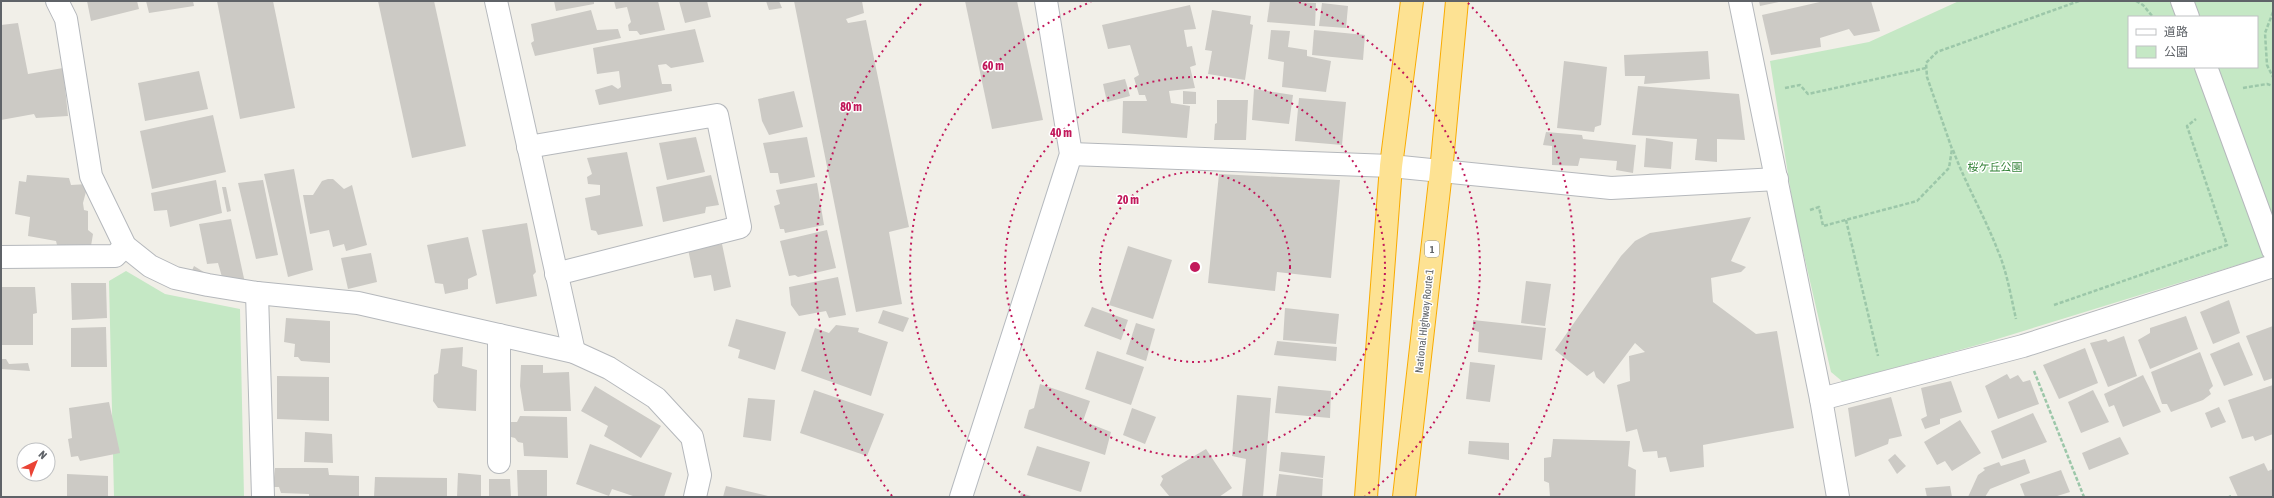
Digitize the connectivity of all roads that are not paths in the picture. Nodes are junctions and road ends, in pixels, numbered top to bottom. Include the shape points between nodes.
1 (57, 1) edge
2 (496, 1) edge
3 (1046, 1) edge
4 (1412, 1) edge
5 (1457, 1) edge
6 (1740, 1) edge
7 (2182, 1) edge
8 (2188, 16) edge
9 (2206, 68) edge
10 (528, 147) junction
11 (1071, 154) junction
12 (1391, 166) junction
13 (1441, 172) junction
14 (1777, 179) junction
15 (125, 246) junction
16 (2273, 250) edge
17 (1, 257) edge
18 (2273, 266) edge
19 (556, 274) junction
20 (257, 293) junction
21 (499, 335) junction
22 (574, 352) junction
23 (1821, 399) junction
24 (499, 462) dead end
25 (263, 497) edge
26 (695, 497) edge
27 (961, 497) edge
28 (1366, 497) edge
29 (1404, 497) edge
30 (1838, 497) edge

1 - 15 street via 66,18 91,176
2 - 10 street
3 - 11 street
4 - 12 highway
5 - 13 highway, National Highway Route 1 / 1
6 - 14 street
7 - 8 street
9 - 16 street
10 - 19 street
10 - 19 street via 717,115 740,227
11 - 12 street
11 - 27 street
12 - 13 street
12 - 28 highway
13 - 14 street via 1611,188
13 - 29 highway, National Highway Route 1 / 1
14 - 23 street
15 - 17 street via 115,256
15 - 20 street via 150,266 175,278
18 - 23 street via 2024,346
19 - 22 street
20 - 21 street via 358,303
20 - 25 street
21 - 22 street
21 - 24 street
22 - 26 street via 609,368 656,398 692,437 700,475
23 - 30 street

